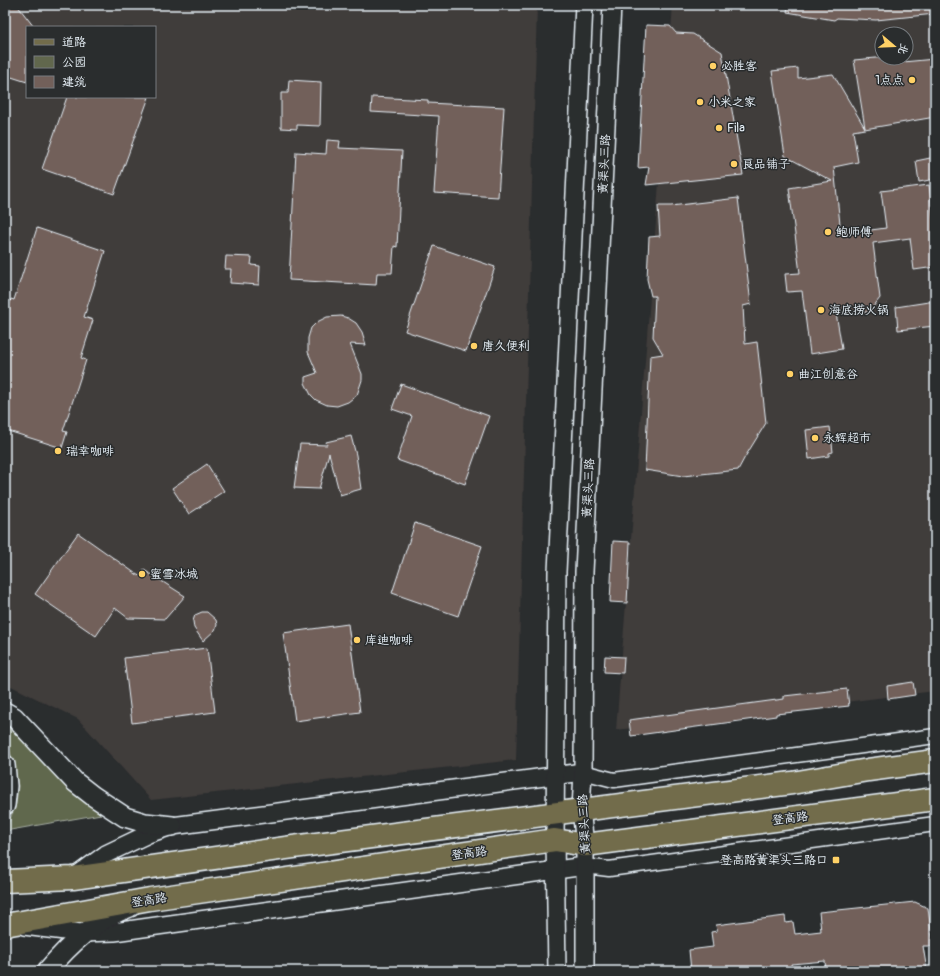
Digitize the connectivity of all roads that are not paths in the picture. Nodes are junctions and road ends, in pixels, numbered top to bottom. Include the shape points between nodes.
1 (584, 5) edge
2 (612, 5) edge
3 (5, 712) edge
4 (935, 736) edge
5 (935, 761) edge
6 (5, 765) edge
7 (583, 772) junction
8 (556, 776) junction
9 (935, 799) edge
10 (5, 805) edge
11 (581, 809) junction
12 (555, 812) junction
13 (935, 824) edge
14 (172, 826) junction
15 (555, 840) junction
16 (585, 845) junction
17 (585, 866) junction
18 (556, 870) junction
19 (73, 878) junction
20 (5, 880) edge
21 (150, 899) junction
22 (7, 925) edge
23 (85, 933) junction
24 (47, 971) edge
25 (557, 971) edge
26 (586, 971) edge

1 - 8 street via 557,572
2 - 7 street, 黄渠头三路 via 584,572
3 - 14 main road via 14,718 75,782 93,796 126,817 145,823
4 - 7 street via 614,780
5 - 11 main road via 792,783
6 - 10 main road
7 - 8 street
7 - 11 street, 黄渠头三路
8 - 12 street
8 - 14 street
9 - 16 main road, 登高路
11 - 12 main road
11 - 16 street, 黄渠头三路
12 - 15 street
12 - 19 main road
13 - 17 street via 609,869
14 - 19 street via 148,834 106,854
15 - 16 main road, 登高路
15 - 18 street
15 - 21 main road, 登高路
16 - 17 street, 黄渠头三路
17 - 18 street
17 - 26 street, 黄渠头三路
18 - 23 street via 146,929
18 - 25 street
19 - 20 main road
21 - 22 main road, 登高路
21 - 23 main road via 118,911
22 - 23 street
23 - 24 main road

